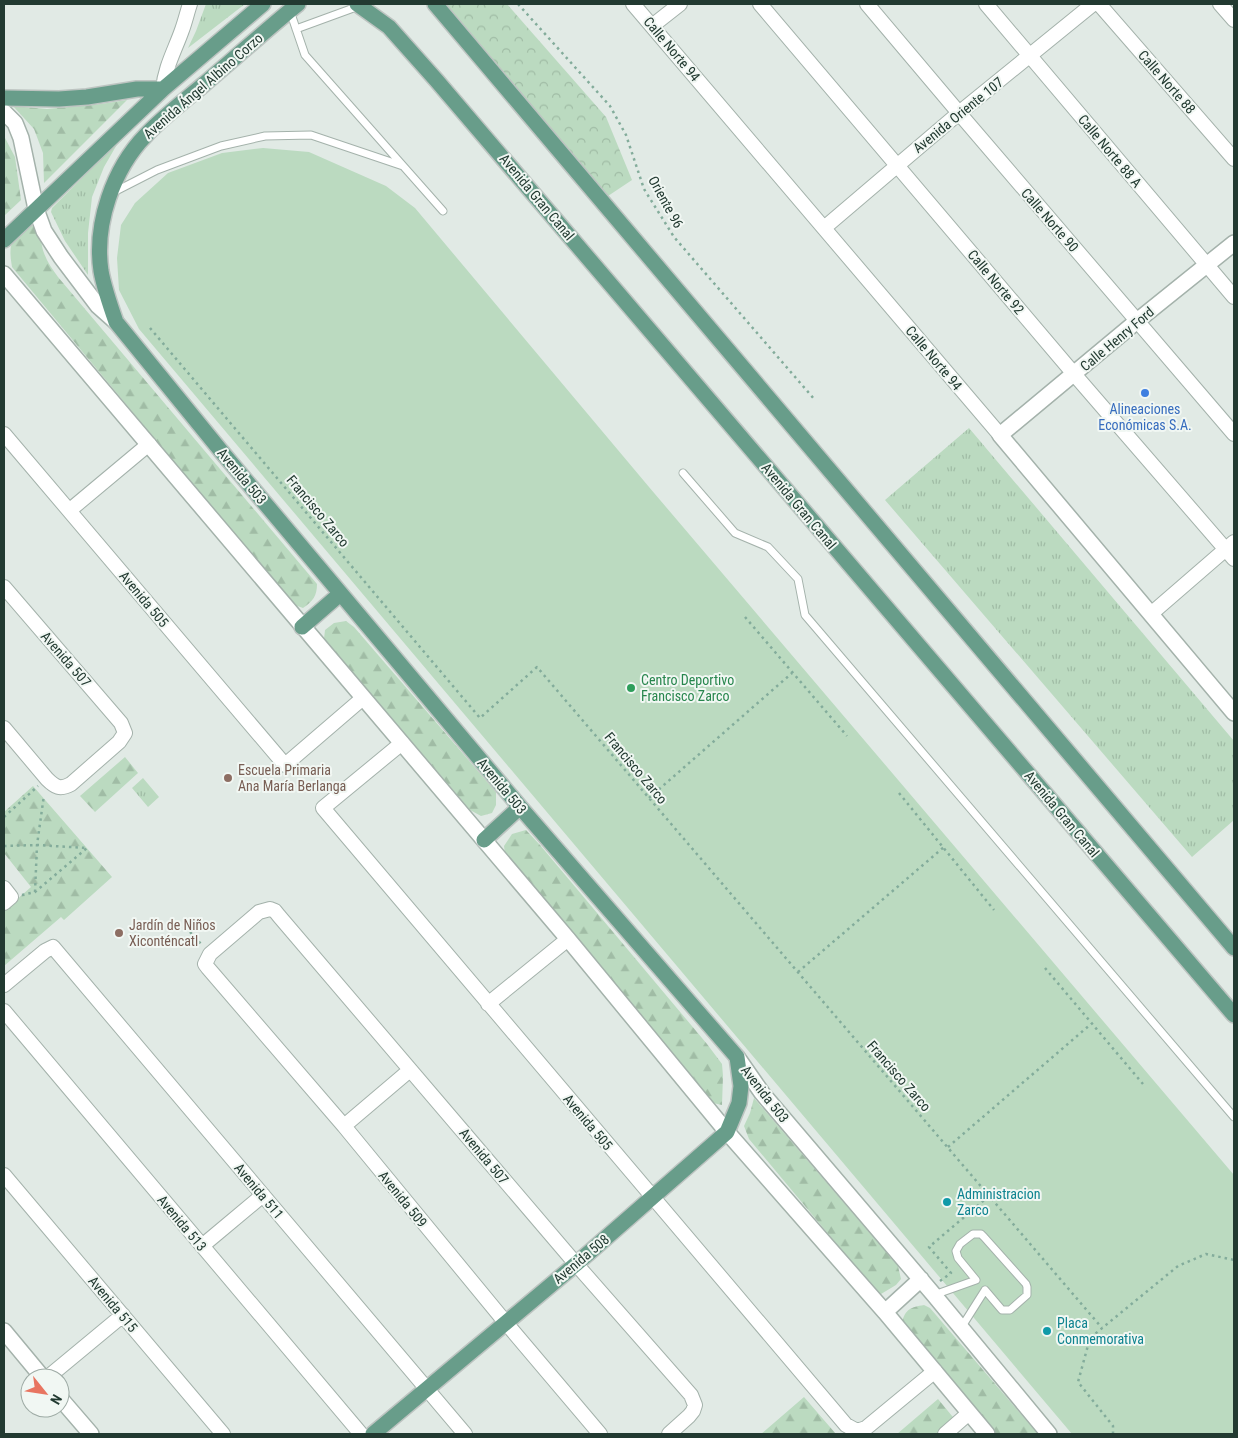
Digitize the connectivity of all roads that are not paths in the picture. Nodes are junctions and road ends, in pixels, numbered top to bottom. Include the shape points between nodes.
1 (190, 4) edge
2 (263, 4) edge
3 (435, 4) edge
4 (633, 4) edge
5 (680, 4) edge
6 (760, 4) edge
7 (866, 4) edge
8 (986, 4) edge
9 (1093, 4) edge
10 (1099, 4) edge
11 (1220, 4) edge
12 (358, 5) edge
13 (294, 7) edge
14 (1234, 20) edge
15 (652, 26) junction
16 (296, 29) junction
17 (1030, 57) junction
18 (163, 89) junction
19 (4, 98) edge
20 (4, 112) edge
21 (959, 113) junction
22 (1234, 159) edge
23 (403, 166) junction
24 (896, 166) junction
25 (110, 193) junction
26 (36, 209) junction
27 (443, 211) dead end
28 (824, 228) junction
29 (4, 240) edge
30 (1234, 243) edge
31 (1207, 265) junction
32 (4, 274) edge
33 (1234, 297) edge
34 (1137, 321) junction
35 (116, 322) junction
36 (1074, 374) junction
37 (4, 434) edge
38 (1234, 434) edge
39 (1000, 435) junction
40 (149, 444) junction
41 (683, 473) dead end
42 (70, 510) junction
43 (1232, 550) edge
44 (4, 588) edge
45 (340, 594) junction
46 (1152, 614) junction
47 (302, 626) junction
48 (363, 698) junction
49 (1234, 713) edge
50 (4, 728) edge
51 (402, 743) junction
52 (520, 807) junction
53 (484, 840) junction
54 (270, 909) joint
55 (568, 939) junction
56 (1234, 948) edge
57 (4, 985) edge
58 (488, 1004) junction
59 (4, 1011) edge
60 (1234, 1015) edge
61 (736, 1057) junction
62 (410, 1070) junction
63 (1234, 1117) edge
64 (344, 1126) junction
65 (727, 1132) junction
66 (4, 1174) edge
67 (263, 1195) junction
68 (652, 1198) junction
69 (202, 1246) junction
70 (576, 1264) junction
71 (920, 1280) junction
72 (976, 1280) junction
73 (985, 1290) junction
74 (934, 1295) junction
75 (885, 1312) junction
76 (123, 1315) junction
77 (506, 1323) junction
78 (961, 1328) junction
79 (4, 1332) edge
80 (36, 1368) edge
81 (57, 1368) edge
82 (935, 1371) junction
83 (427, 1389) junction
84 (70, 1410) edge
85 (969, 1413) junction
86 (91, 1434) edge
87 (223, 1434) edge
88 (361, 1434) edge
89 (373, 1434) edge
90 (465, 1434) edge
91 (600, 1434) edge
92 (669, 1434) edge
93 (945, 1434) edge
94 (987, 1434) edge
95 (1049, 1434) edge

1 - 18 street via 167,65
2 - 18 main road, Avenida Ángel Albino Corzo
3 - 56 main road
4 - 15 street, Calle Norte 94
5 - 15 street
6 - 24 street, Calle Norte 92
7 - 21 street, Calle Norte 90
8 - 17 street, Calle Norte 88 A
9 - 17 street, Avenida Oriente 107
10 - 22 street, Calle Norte 88
11 - 14 street
12 - 16 lane
12 - 60 main road, Avenida Gran Canal via 388,27 437,81
13 - 16 lane
13 - 25 main road, Avenida Ángel Albino Corzo via 145,135 130,154
15 - 28 street, Calle Norte 94
16 - 23 lane via 305,55
17 - 21 street, Avenida Oriente 107
17 - 31 street, Calle Norte 88 A
18 - 19 main road via 137,89 87,97
18 - 26 main road, Avenida Ángel Albino Corzo
20 - 26 street, Avenida 503 via 15,123 21,138
21 - 24 street, Avenida Oriente 107
21 - 34 street, Calle Norte 90
23 - 25 lane via 311,135 265,136 212,149 157,170
23 - 27 lane
24 - 28 street, Avenida Oriente 107
24 - 36 street, Calle Norte 92
25 - 35 main road, Avenida Ángel Albino Corzo via 100,239 101,270
26 - 29 main road, Avenida Ángel Albino Corzo
26 - 35 street, Avenida 503 via 44,231 61,258 98,306
28 - 39 street, Calle Norte 94
30 - 31 street, Calle Henry Ford
31 - 33 street, Calle Norte 88 A
31 - 34 street, Calle Henry Ford
32 - 40 street
34 - 36 street, Calle Henry Ford
34 - 38 street, Calle Norte 90
35 - 45 main road, Avenida 503
36 - 39 street, Calle Henry Ford
36 - 43 street, Calle Norte 92
37 - 42 street, Avenida 505
39 - 46 street, Calle Norte 94
40 - 42 street
40 - 47 street
41 - 63 lane via 735,533 768,547 798,579 805,615
42 - 48 street, Avenida 505 via 285,765
43 - 46 street
44 - 50 street, Avenida 507 via 121,723 125,733 120,742 71,784 59,787 47,779
45 - 47 main road
45 - 52 main road, Avenida 503
46 - 49 street, Calle Norte 94
47 - 48 street
48 - 51 street
51 - 53 street
51 - 58 street, Avenida 505 via 322,808
52 - 53 main road
52 - 61 main road, Avenida 503
53 - 55 street
54 - 62 street, Avenida 507
54 - 64 street, Avenida 509 via 259,912 208,959 210,972
55 - 58 street
55 - 65 street
57 - 67 street, Avenida 511 via 53,947
58 - 68 street, Avenida 505
59 - 69 street, Avenida 513
61 - 65 main road, Avenida 508 via 741,1086
61 - 71 street, Avenida 503 via 762,1093
62 - 64 street
62 - 70 street, Avenida 507
64 - 77 street, Avenida 509
65 - 68 main road, Avenida 508
65 - 75 street
66 - 76 street, Avenida 515
67 - 69 street
67 - 83 street, Avenida 511
68 - 70 main road, Avenida 508
68 - 82 street, Avenida 505 via 846,1425 857,1431 866,1428
69 - 88 street, Avenida 513
70 - 77 main road, Avenida 508
70 - 92 street, Avenida 507 via 691,1394 695,1405 693,1411
71 - 74 street, Avenida 503
71 - 75 street
72 - 73 lane
72 - 73 lane via 956,1251 960,1244 977,1233 984,1236 1026,1284 1028,1291 1025,1298 1006,1311
72 - 74 lane
73 - 78 lane
74 - 78 street, Avenida 503
75 - 82 street
76 - 81 street
76 - 87 street, Avenida 515
77 - 83 main road, Avenida 508
77 - 91 street, Avenida 509
78 - 95 street, Avenida 503
79 - 80 street
82 - 85 street
83 - 89 main road, Avenida 508
83 - 90 street, Avenida 511
84 - 86 street
85 - 93 street
85 - 94 street

